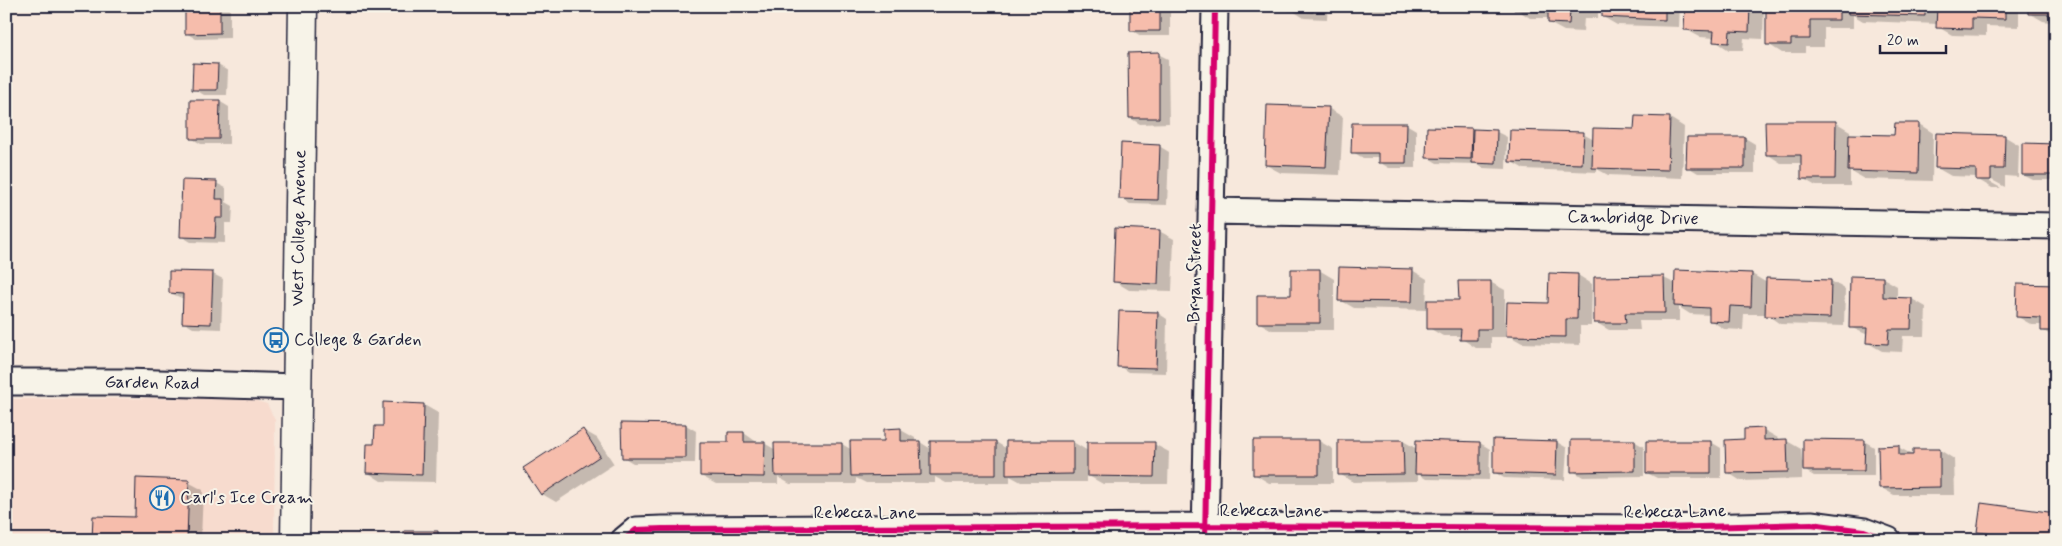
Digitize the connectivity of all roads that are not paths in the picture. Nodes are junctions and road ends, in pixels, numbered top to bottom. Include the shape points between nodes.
1 (303, 6) edge
2 (1215, 6) edge
3 (1211, 211) junction
4 (2056, 226) edge
5 (6, 382) edge
6 (297, 387) junction
7 (1205, 533) edge
8 (1662, 534) edge
9 (294, 540) edge
10 (624, 540) edge
11 (1888, 540) edge

1 - 6 main road, West College Avenue
2 - 3 street, Bryan Street
3 - 4 street, Cambridge Drive
3 - 7 street, Bryan Street
5 - 6 street, Garden Road
6 - 9 main road, West College Avenue
7 - 8 street, Rebecca Lane
7 - 10 street, Rebecca Lane via 662,529 636,530
8 - 11 street, Rebecca Lane via 1810,524 1864,531

